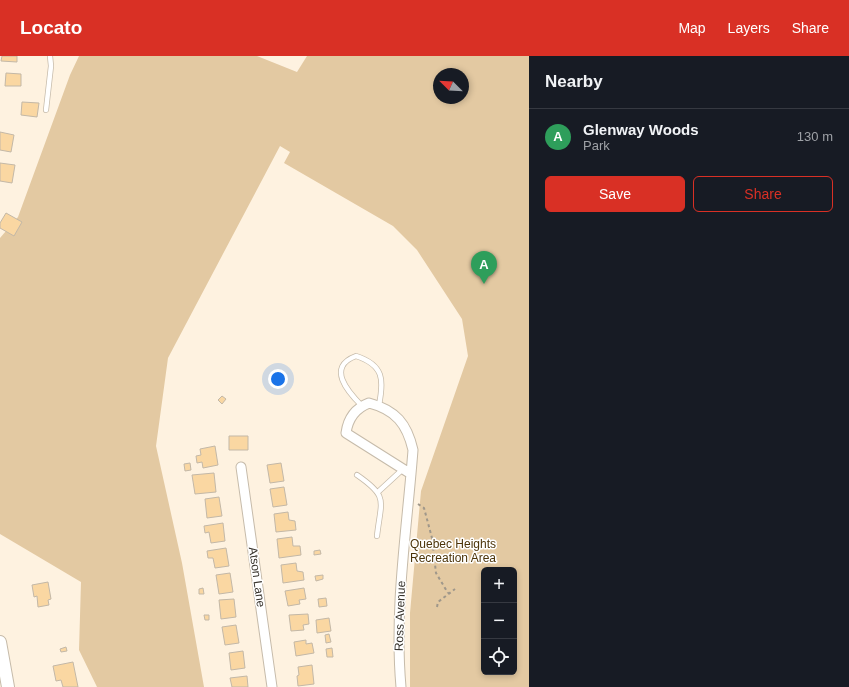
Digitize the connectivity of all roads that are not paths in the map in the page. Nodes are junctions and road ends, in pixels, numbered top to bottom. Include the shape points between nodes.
1 (50, 56) edge
2 (46, 110) dead end
3 (379, 405) junction
4 (362, 406) junction
5 (241, 467) dead end
6 (407, 471) junction
7 (357, 475) dead end
8 (378, 492) junction
9 (377, 536) dead end
10 (0, 642) edge
11 (8, 687) edge
12 (272, 687) edge
13 (401, 687) edge

1 - 2 lane
3 - 4 street via 370,403
3 - 4 lane via 382,387 380,374 374,364 356,356 344,365 341,372 345,387
3 - 6 street, Ross Avenue via 394,413 410,436 413,450
4 - 6 street via 347,423 346,433
5 - 12 street, Atson Lane
6 - 8 lane
6 - 13 street, Ross Avenue via 401,585
7 - 8 lane
8 - 9 lane via 381,500
10 - 11 street

